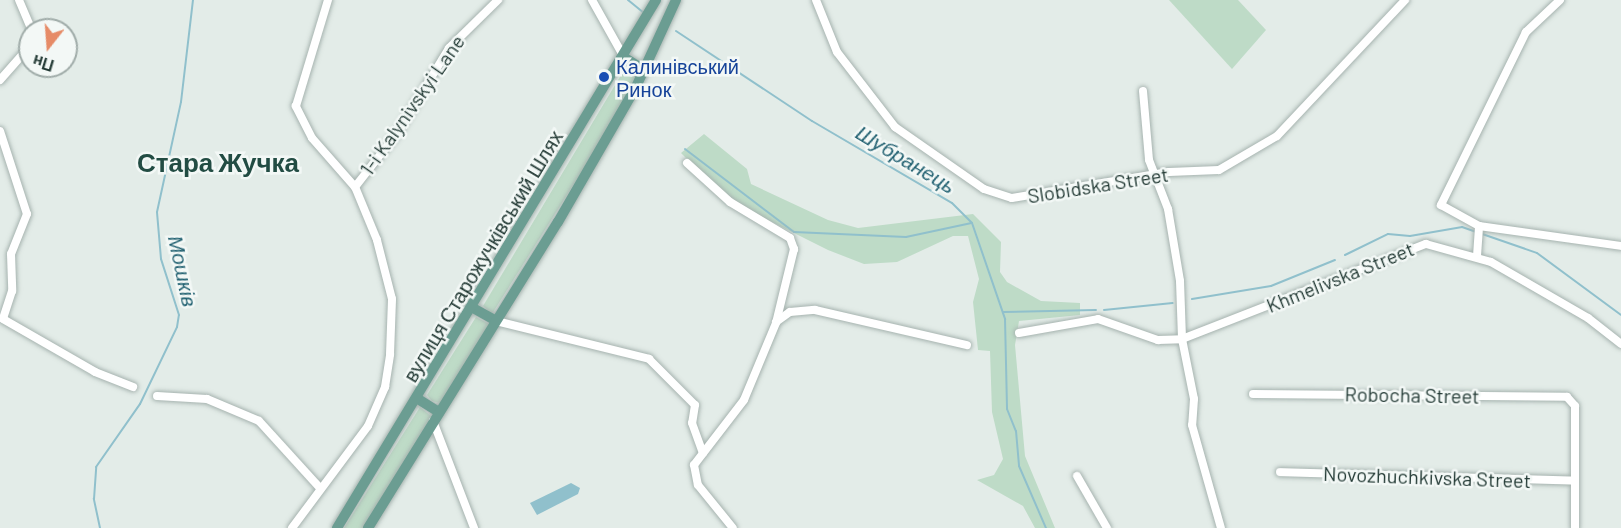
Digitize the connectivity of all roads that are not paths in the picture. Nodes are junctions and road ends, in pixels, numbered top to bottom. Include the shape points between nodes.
1 (19, 0) edge
2 (328, 0) edge
3 (498, 0) edge
4 (592, 0) edge
5 (676, 0) edge
6 (816, 0) edge
7 (1405, 0) edge
8 (1560, 0) edge
9 (655, 2) edge
10 (27, 18) edge
11 (625, 58) junction
12 (18, 60) edge
13 (644, 70) junction
14 (0, 80) edge
15 (1143, 91) dead end
16 (0, 131) edge
17 (687, 163) dead end
18 (1157, 174) junction
19 (355, 187) junction
20 (1480, 228) junction
21 (1621, 246) edge
22 (1477, 256) junction
23 (473, 308) junction
24 (1, 320) edge
25 (496, 321) junction
26 (776, 322) junction
27 (1019, 333) dead end
28 (1182, 339) junction
29 (1621, 344) edge
30 (967, 345) dead end
31 (133, 387) dead end
32 (1253, 394) dead end
33 (158, 396) dead end
34 (418, 399) junction
35 (436, 417) junction
36 (703, 453) junction
37 (1280, 472) dead end
38 (1077, 476) dead end
39 (1575, 481) junction
40 (320, 488) junction
41 (292, 528) edge
42 (337, 528) edge
43 (368, 528) edge
44 (474, 528) edge
45 (733, 528) edge
46 (1107, 528) edge
47 (1221, 528) edge
48 (1575, 528) edge

1 - 10 street
2 - 19 street via 296,106 312,138
3 - 19 street, 1-i Kalynivskyi Lane via 449,48 398,132
4 - 11 street
5 - 13 main road
6 - 18 street, Slobidska Street via 837,52 895,127 984,189 998,196 1028,197
7 - 18 street, Slobidska Street via 1277,136 1219,170
8 - 20 street via 1526,32 1441,205
9 - 11 main road, вулиця Старожучківський Шлях
11 - 13 main road
11 - 23 main road, вулиця Старожучківський Шлях
12 - 14 street
13 - 25 main road
15 - 18 street via 1149,160
16 - 24 street via 27,214 11,254 12,291
17 - 26 street via 730,202 789,238 793,263
18 - 28 street via 1180,281
19 - 40 street via 388,274 390,354 376,410
20 - 21 street
20 - 22 street
22 - 28 street, Khmelivska Street via 1417,245
22 - 29 street, Khmelivska Street via 1588,318
23 - 25 main road
23 - 34 main road, вулиця Старожучківський Шлях
24 - 31 street via 95,372
25 - 35 main road
25 - 36 street via 649,359 695,405 692,423
26 - 30 street via 790,312 825,311
26 - 36 street via 744,400
27 - 28 street via 1098,319 1158,340
28 - 47 street via 1194,399 1192,425
32 - 39 street, Robocha Street via 1570,398 1575,406
33 - 40 street via 207,399 259,421
34 - 35 main road
34 - 42 main road, вулиця Старожучківський Шлях
35 - 43 main road
35 - 44 street
36 - 45 street via 693,473
37 - 39 street, Novozhuchkivska Street
38 - 46 street
39 - 48 street
40 - 41 street

